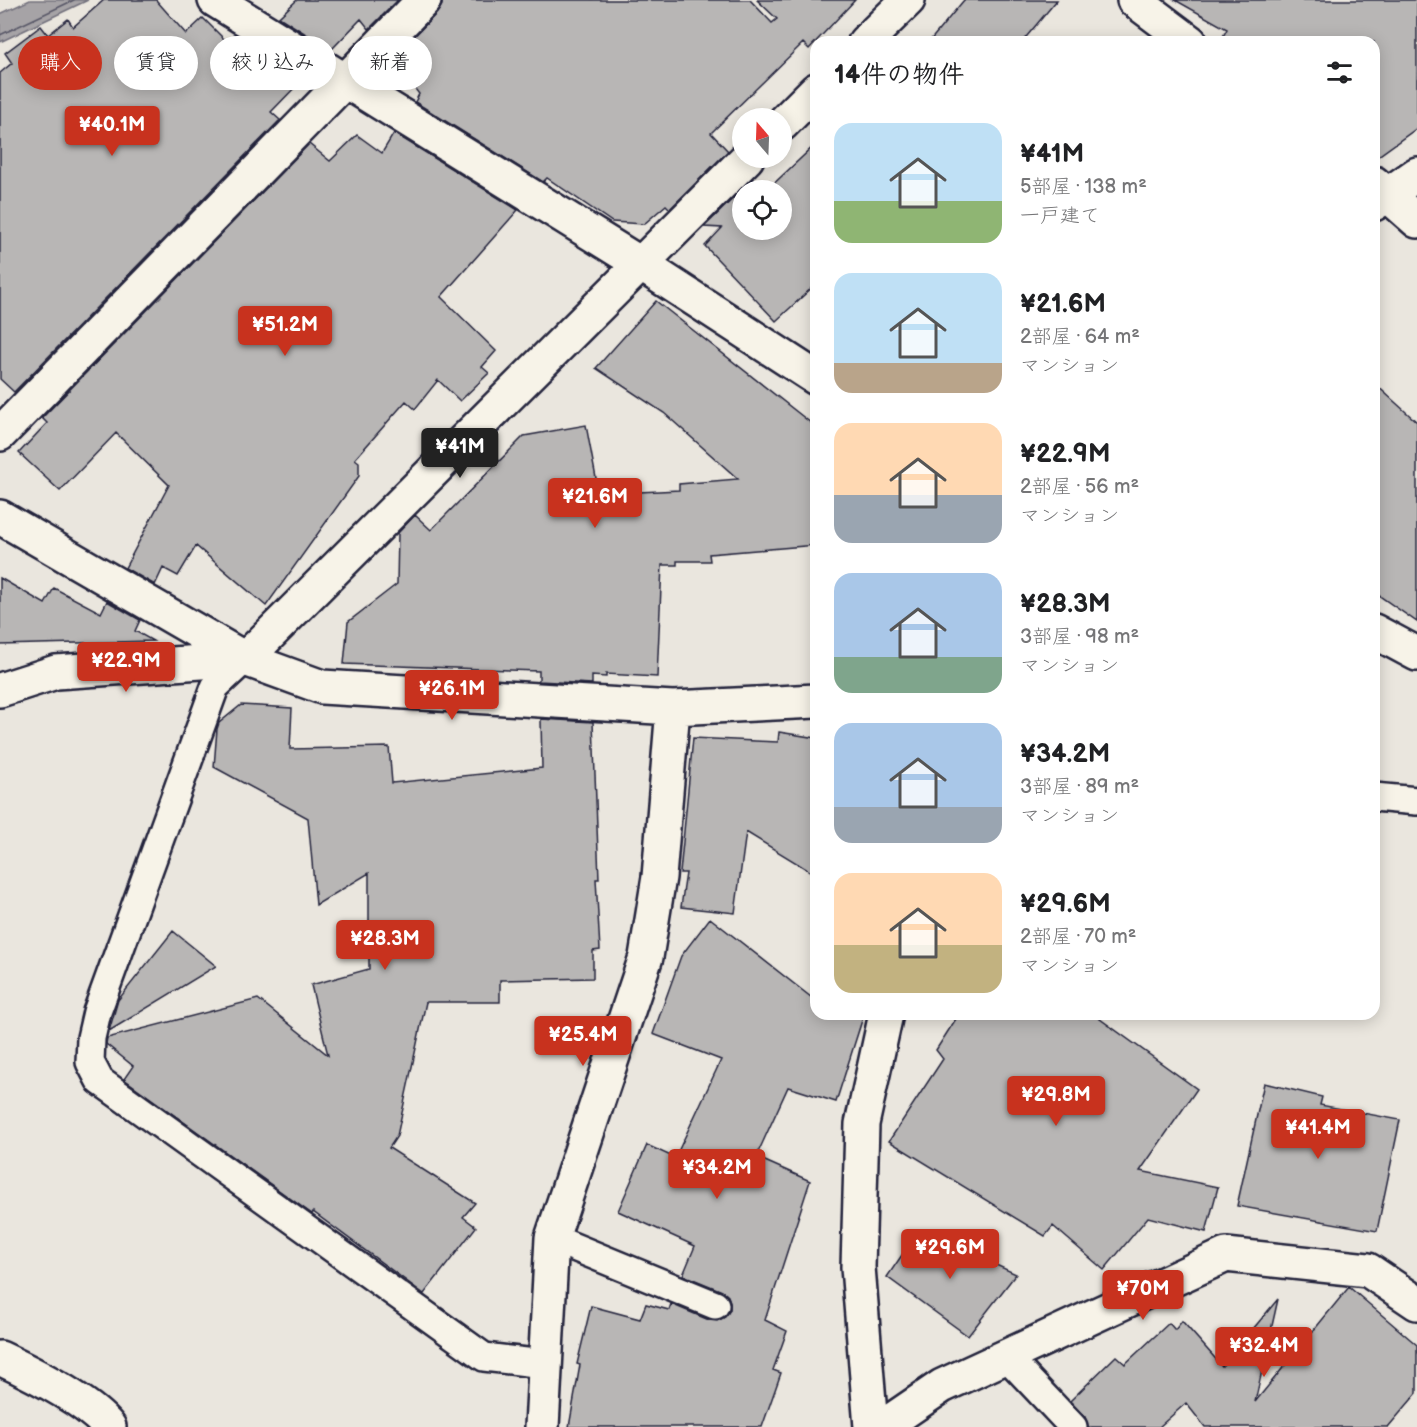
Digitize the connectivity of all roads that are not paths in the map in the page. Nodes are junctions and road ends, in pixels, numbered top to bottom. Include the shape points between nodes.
1 (215, 0) edge
2 (424, 0) edge
3 (908, 0) edge
4 (1134, 0) edge
5 (871, 36) edge
6 (1182, 36) edge
7 (345, 81) junction
8 (810, 96) edge
9 (792, 114) edge
10 (737, 168) edge
11 (1417, 174) edge
12 (1380, 193) edge
13 (1380, 195) edge
14 (1417, 221) edge
15 (639, 264) junction
16 (810, 374) edge
17 (0, 434) edge
18 (0, 517) edge
19 (1380, 634) edge
20 (1417, 654) edge
21 (245, 659) junction
22 (0, 690) edge
23 (810, 701) edge
24 (673, 708) junction
25 (1380, 798) edge
26 (1417, 801) edge
27 (885, 1020) edge
28 (552, 1238) junction
29 (1417, 1303) edge
30 (715, 1305) dead end
31 (1005, 1356) junction
32 (0, 1358) edge
33 (544, 1364) junction
34 (109, 1427) edge
35 (542, 1427) edge
36 (871, 1427) edge
37 (882, 1427) edge
38 (1073, 1427) edge

1 - 7 street
2 - 7 street
3 - 5 street
4 - 6 street
7 - 15 street
7 - 17 street
8 - 9 street
10 - 15 street
11 - 12 street
13 - 14 street
15 - 16 street
15 - 21 street
18 - 21 street
19 - 20 street
21 - 22 street via 56,672
21 - 24 street via 322,687
21 - 33 lane via 215,687 97,1012 90,1062 100,1081 484,1357
23 - 24 street
24 - 28 street via 659,877 646,957
25 - 26 lane
27 - 36 street via 862,1124 858,1267
28 - 30 lane
28 - 33 street
29 - 31 street via 1368,1270 1226,1255
31 - 37 street via 942,1386
31 - 38 lane
32 - 34 street via 37,1375 101,1417
33 - 35 street

